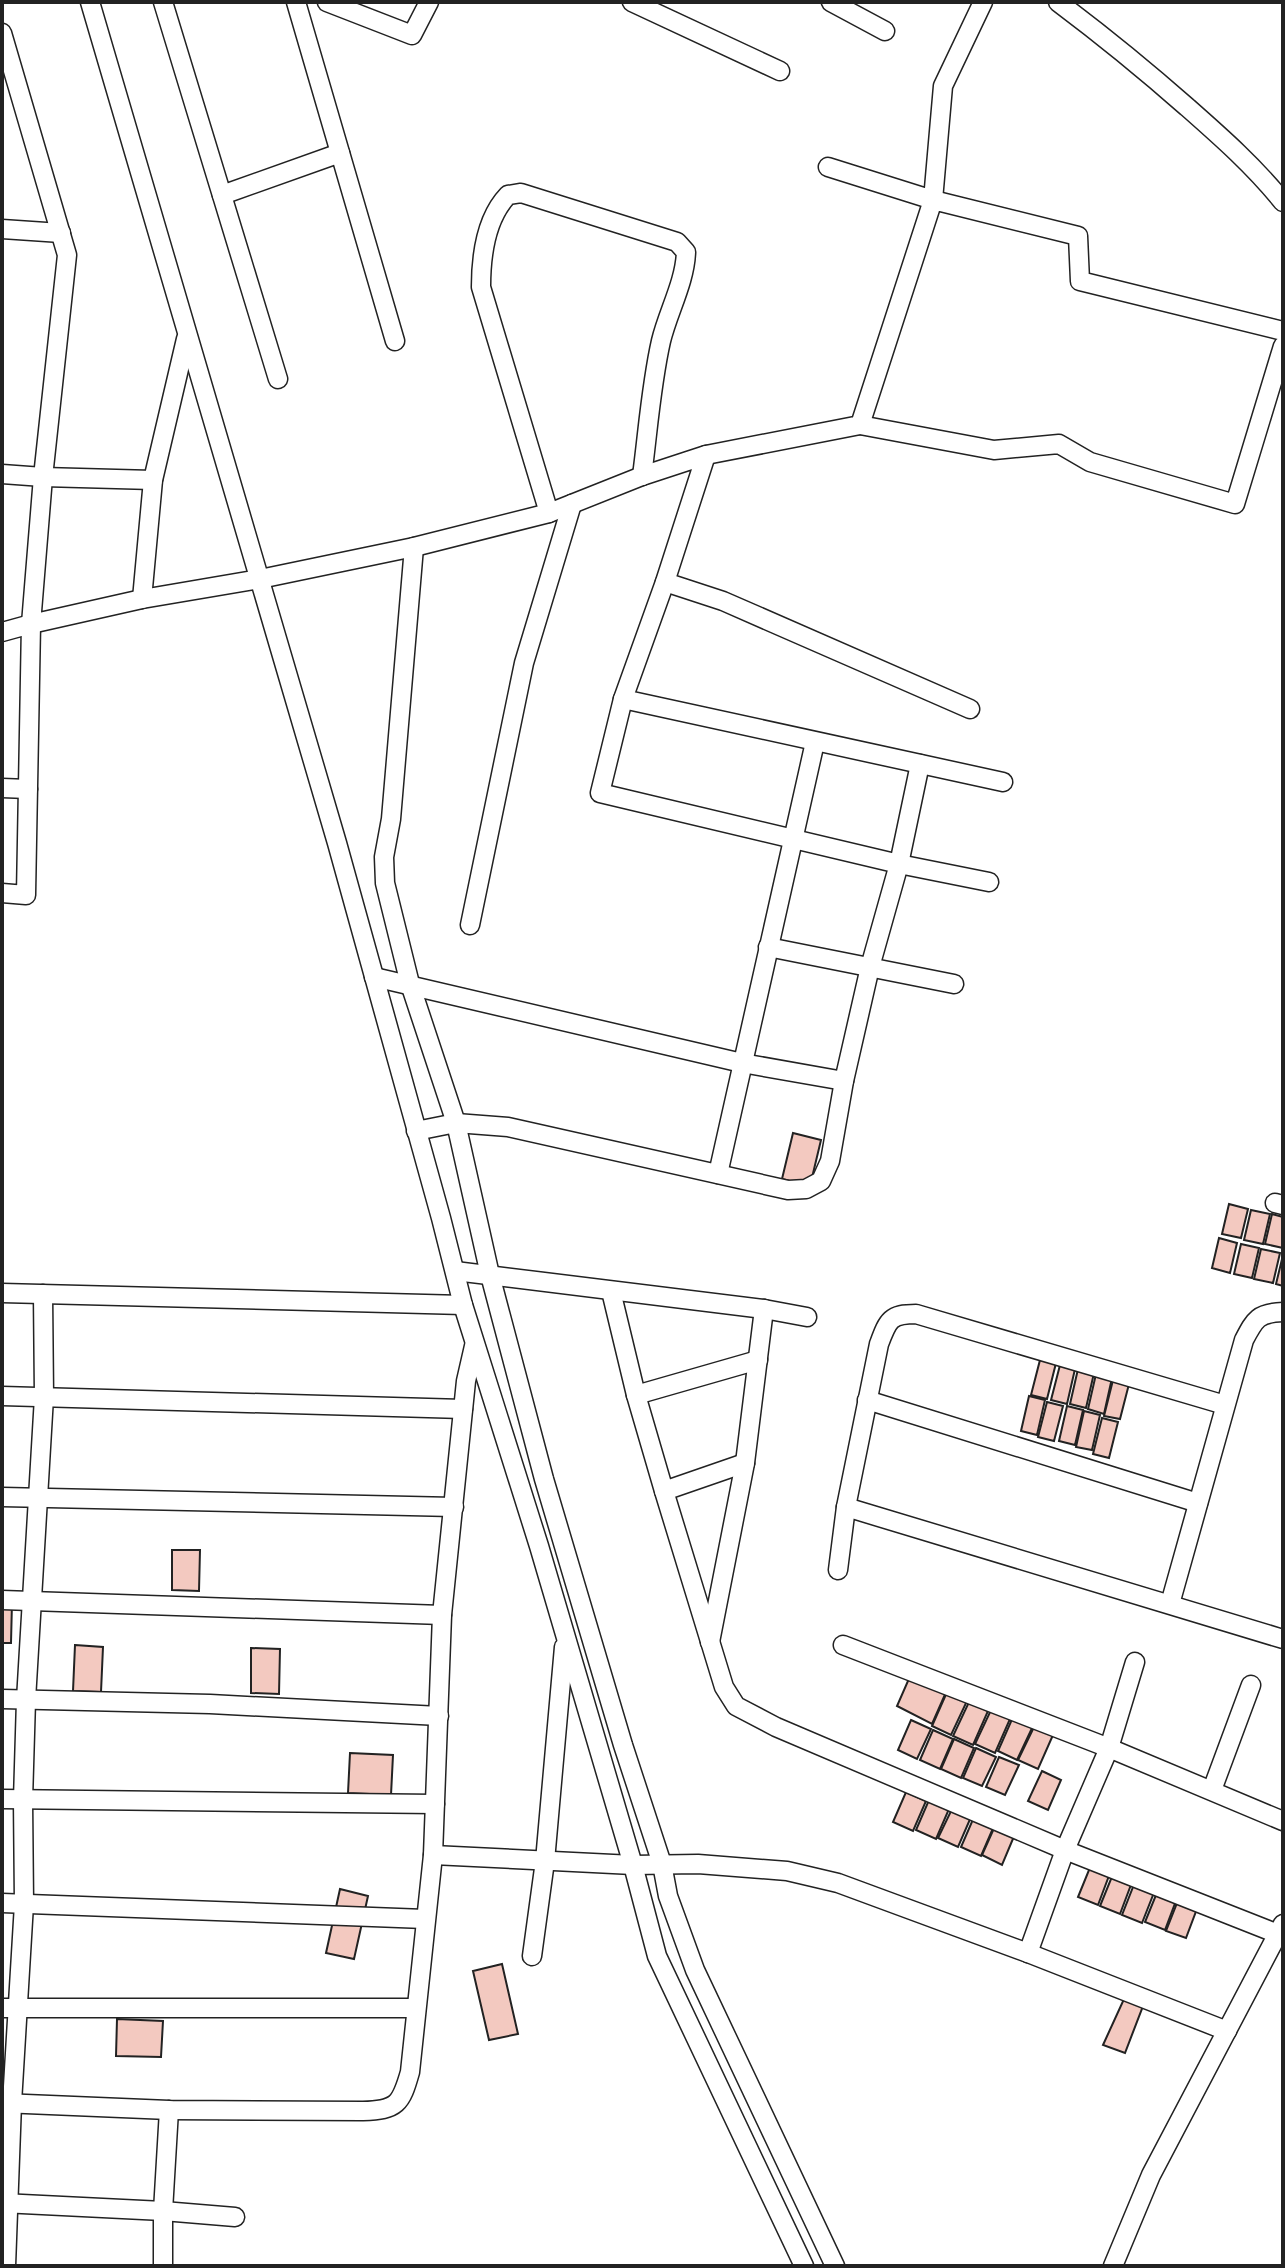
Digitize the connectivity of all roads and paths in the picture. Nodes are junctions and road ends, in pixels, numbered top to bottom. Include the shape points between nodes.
1 (90, 2) edge
2 (163, 2) edge
3 (296, 2) edge
4 (327, 2) edge
5 (429, 2) edge
6 (632, 2) edge
7 (831, 2) edge
8 (983, 2) edge
9 (1058, 2) edge
10 (885, 31) dead end
11 (2, 33) edge
12 (780, 71) dead end
13 (340, 153) junction
14 (828, 167) dead end
15 (222, 195) junction
16 (933, 200) junction
17 (1283, 202) edge
18 (2, 229) edge
19 (61, 233) junction
20 (1283, 331) edge
21 (187, 336) junction
22 (395, 341) dead end
23 (1283, 346) edge
24 (278, 379) dead end
25 (860, 425) junction
26 (706, 455) junction
27 (2, 474) edge
28 (642, 476) junction
29 (43, 477) junction
30 (153, 480) junction
31 (572, 504) junction
32 (549, 513) junction
33 (414, 547) junction
34 (268, 577) junction
35 (665, 582) junction
36 (142, 599) junction
37 (31, 624) junction
38 (2, 632) edge
39 (623, 699) junction
40 (970, 709) dead end
41 (815, 742) junction
42 (920, 764) junction
43 (1003, 782) dead end
44 (2, 788) edge
45 (28, 789) junction
46 (793, 840) junction
47 (899, 864) junction
48 (989, 882) dead end
49 (2, 893) edge
50 (470, 925) dead end
51 (768, 947) junction
52 (870, 967) junction
53 (391, 980) junction
54 (954, 984) dead end
55 (742, 1063) junction
56 (844, 1081) junction
57 (451, 1124) junction
58 (421, 1130) junction
59 (718, 1174) junction
60 (474, 1273) junction
61 (611, 1291) junction
62 (2, 1293) edge
63 (43, 1294) junction
64 (463, 1305) junction
65 (764, 1309) junction
66 (1283, 1312) edge
67 (807, 1317) dead end
68 (474, 1343) junction
69 (758, 1360) junction
70 (636, 1395) junction
71 (2, 1396) edge
72 (44, 1397) junction
73 (867, 1400) junction
74 (1225, 1405) junction
75 (463, 1409) junction
76 (745, 1463) junction
77 (664, 1491) junction
78 (2, 1497) edge
79 (38, 1499) junction
80 (1198, 1503) junction
81 (454, 1507) junction
82 (846, 1507) junction
83 (838, 1570) dead end
84 (2, 1600) edge
85 (31, 1600) junction
86 (1170, 1604) junction
87 (442, 1615) junction
88 (565, 1637) junction
89 (1283, 1639) edge
90 (709, 1645) junction
91 (843, 1645) dead end
92 (1135, 1662) dead end
93 (1251, 1685) dead end
94 (2, 1699) edge
95 (26, 1700) junction
96 (439, 1716) junction
97 (1109, 1748) junction
98 (1212, 1790) junction
99 (2, 1799) edge
100 (23, 1800) junction
101 (435, 1804) junction
102 (1283, 1821) edge
103 (1065, 1850) junction
104 (433, 1855) junction
105 (545, 1861) junction
106 (648, 1864) junction
107 (2, 1903) edge
108 (24, 1904) junction
109 (425, 1919) junction
110 (1281, 1929) edge
111 (1028, 1953) junction
112 (532, 1956) dead end
113 (10, 2008) edge
114 (416, 2008) junction
115 (1227, 2031) junction
116 (7, 2103) edge
117 (169, 2110) junction
118 (5, 2204) edge
119 (163, 2211) junction
120 (235, 2217) dead end
121 (6, 2266) edge
122 (163, 2266) edge
123 (804, 2266) edge
124 (835, 2266) edge
125 (1113, 2266) edge

1 - 21 street
2 - 15 street
3 - 13 street
4 - 5 street via 412,35
6 - 12 street
7 - 10 street
8 - 16 street via 943,86
9 - 17 street via 1199,117
11 - 19 street
13 - 15 street
13 - 22 street
14 - 16 street
15 - 24 street
16 - 20 street via 1078,236 1080,281
16 - 25 street
18 - 19 street
19 - 29 street via 67,255
21 - 30 street
21 - 34 street
23 - 25 street via 1235,504 1090,462 1059,444 994,450
25 - 26 street
26 - 28 street
26 - 35 street
27 - 29 street
28 - 31 street
28 - 32 street via 658,355 686,252 677,242 521,193 508,195 498,205 485,240 481,287
29 - 30 street
29 - 37 street
30 - 36 street
31 - 32 street
31 - 50 street via 524,663
32 - 33 street
33 - 34 street
33 - 53 street via 384,857
34 - 36 street
34 - 53 street
35 - 39 street
35 - 40 street via 723,601
36 - 37 street
37 - 38 street
37 - 45 street
39 - 41 street
39 - 46 street via 600,793
41 - 42 street
41 - 46 street
42 - 43 street
42 - 47 street
44 - 45 street
45 - 49 street via 26,895
46 - 47 street
46 - 51 street
47 - 48 street
47 - 52 street
51 - 52 street
51 - 55 street
52 - 54 street
52 - 56 street
53 - 55 street
53 - 57 street
53 - 58 street
55 - 56 street
55 - 59 street
56 - 59 street via 830,1161 821,1181 788,1190
57 - 58 street
57 - 59 street via 508,1127
57 - 60 street
58 - 60 street
60 - 61 street
60 - 64 street
60 - 106 street via 544,1479 623,1745
61 - 65 street
61 - 70 street
62 - 63 street
63 - 64 street
63 - 72 street
64 - 68 street
65 - 67 street
65 - 69 street
66 - 74 street via 1255,1320
68 - 75 street
68 - 88 street
69 - 70 street
69 - 76 street
70 - 77 street
71 - 72 street
72 - 75 street
72 - 79 street
73 - 74 street via 887,1323 899,1314 916,1314
73 - 80 street
73 - 82 street
74 - 80 street
75 - 81 street
76 - 77 street
76 - 90 street
77 - 90 street
78 - 79 street
79 - 81 street
79 - 85 street
80 - 86 street
81 - 87 street
82 - 83 street
82 - 86 street
84 - 85 street
85 - 87 street
85 - 95 street
86 - 89 street
87 - 96 street
88 - 105 street
88 - 106 street
90 - 103 street via 736,1706
91 - 97 street
92 - 97 street
93 - 98 street
94 - 95 street
95 - 96 street
95 - 100 street
96 - 101 street
97 - 98 street
97 - 103 street
98 - 102 street
99 - 100 street
100 - 101 street
100 - 108 street
101 - 104 street
103 - 110 street
103 - 111 street
104 - 105 street
104 - 109 street
105 - 106 street
105 - 112 street
106 - 111 street via 776,1870 838,1883
106 - 123 street via 657,1956
106 - 124 street via 668,1896 695,1970
107 - 108 street
108 - 109 street
108 - 113 street
109 - 114 street
110 - 115 street
111 - 115 street
113 - 114 street
113 - 116 street
114 - 117 street via 410,2072 395,2106 382,2111
115 - 125 street via 1151,2175
116 - 117 street
116 - 118 street
117 - 119 street
118 - 119 street
118 - 121 street
119 - 120 street
119 - 122 street

